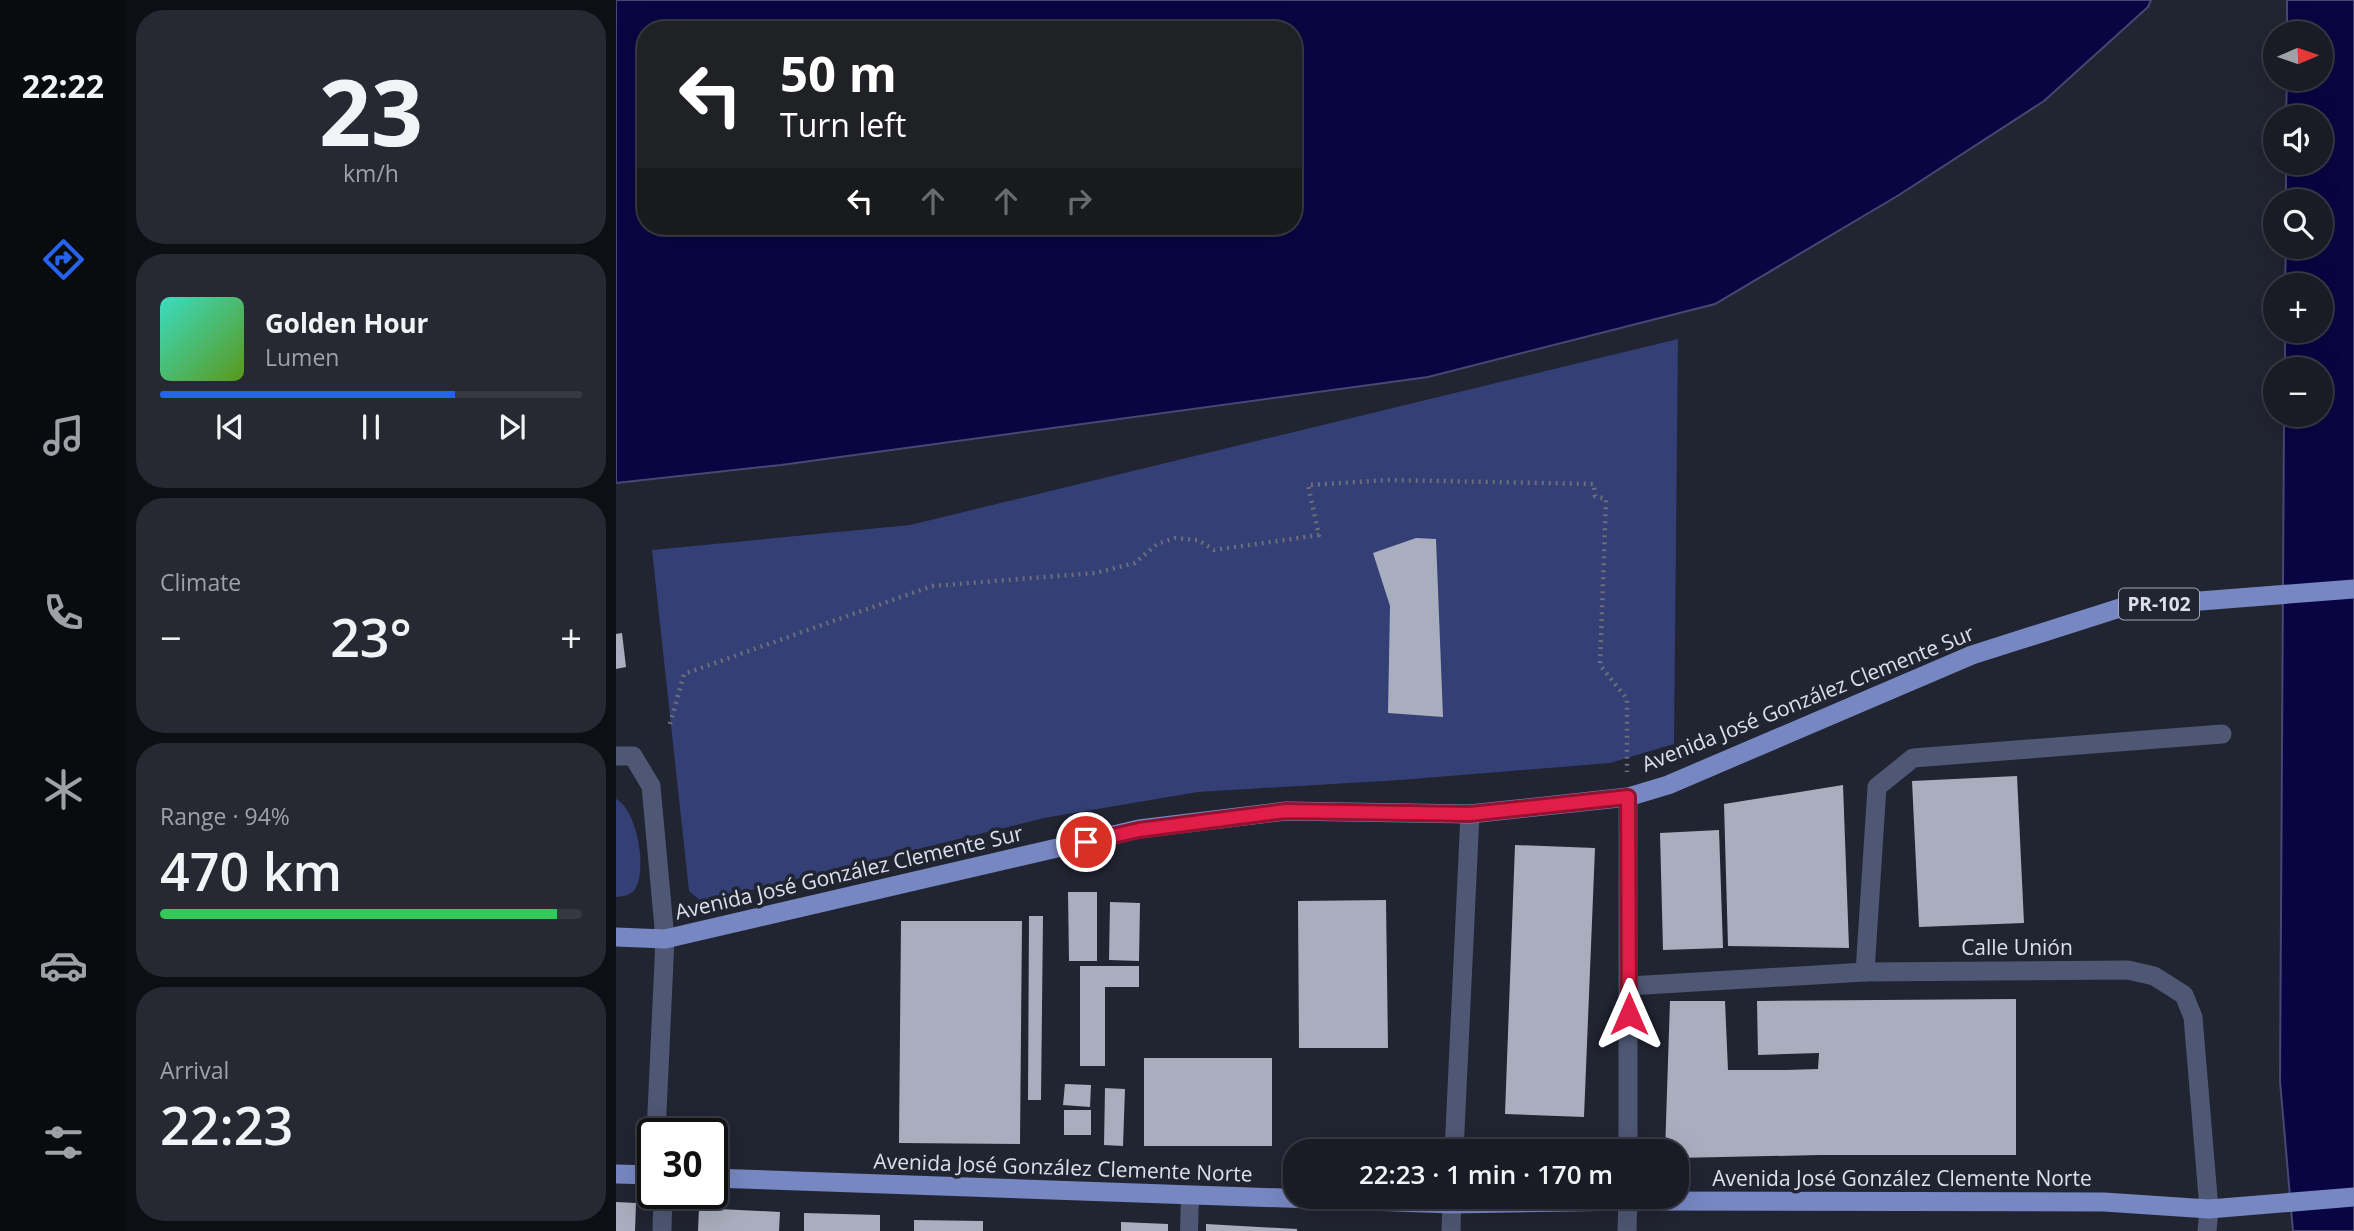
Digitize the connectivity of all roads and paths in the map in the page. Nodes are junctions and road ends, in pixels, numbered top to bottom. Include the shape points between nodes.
1 (2354, 589) edge
2 (670, 724) dead end
3 (2222, 734) dead end
4 (625, 756) edge
5 (1628, 797) junction
6 (1470, 814) junction
7 (616, 937) edge
8 (665, 939) junction
9 (1865, 972) junction
10 (1629, 986) junction
11 (657, 1118) edge
12 (1455, 1139) edge
13 (1628, 1139) edge
14 (616, 1174) edge
15 (637, 1175) edge
16 (728, 1179) edge
17 (1190, 1195) junction
18 (1283, 1197) edge
19 (2354, 1197) edge
20 (1689, 1199) edge
21 (663, 1209) edge
22 (1452, 1209) edge
23 (1628, 1209) edge
24 (2209, 1209) junction
25 (662, 1231) edge
26 (1189, 1231) edge
27 (1451, 1231) edge
28 (1627, 1231) edge
29 (2207, 1231) edge

1 - 5 main road, Avenida José González Clemente Sur / PR-102 via 2123,607 1972,654 1668,785
2 - 5 path via 684,674 932,586 1095,573 1135,563 1157,544 1175,538 1198,540 1214,550 1319,535 1308,485 1389,480 1594,484 1595,496 1606,499 1600,665 1627,699
3 - 9 street via 1913,758 1877,787
4 - 8 street via 651,786
5 - 6 main road, Avenida José González Clemente Sur / PR-102
5 - 10 street
6 - 8 main road, Avenida José González Clemente Sur / PR-102 via 1286,811 1139,830
6 - 12 street
7 - 8 main road, Avenida José González Clemente Sur / PR-102
8 - 11 street
9 - 10 street, Calle Unión
9 - 24 street, Calle Unión via 2128,970 2154,976 2184,995 2193,1017
10 - 13 street
14 - 15 main road
16 - 17 main road, Avenida José González Clemente Norte
17 - 18 main road, Avenida José González Clemente Norte
17 - 26 lane
19 - 24 main road, Avenida José González Clemente Norte
20 - 24 main road, Avenida José González Clemente Norte via 2104,1202
21 - 25 street
22 - 27 street
23 - 28 street
24 - 29 street, Calle Unión

